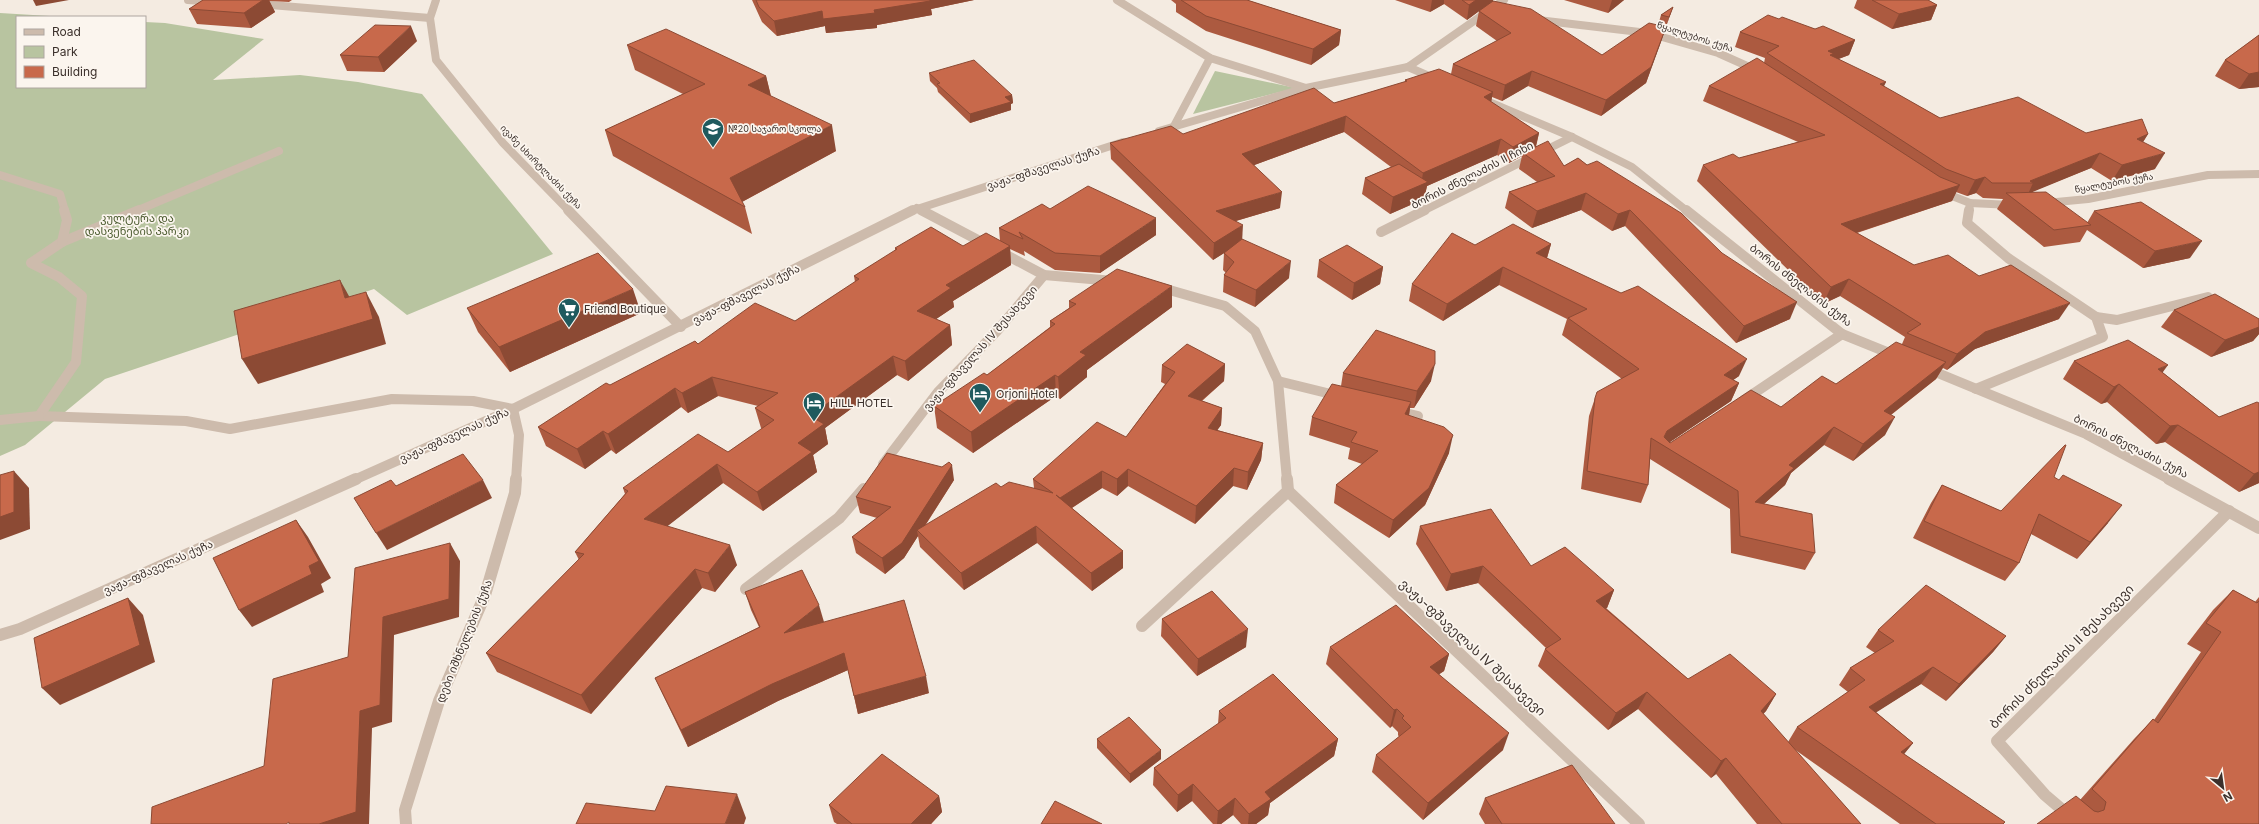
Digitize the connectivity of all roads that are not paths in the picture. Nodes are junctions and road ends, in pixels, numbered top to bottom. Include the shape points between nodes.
1 (188, 0) edge
2 (436, 0) edge
3 (1117, 0) edge
4 (1504, 0) edge
5 (224, 2) edge
6 (253, 4) edge
7 (430, 18) junction
8 (1529, 19) edge
9 (1210, 58) junction
10 (1408, 67) junction
11 (1766, 77) edge
12 (1444, 82) edge
13 (1306, 88) junction
14 (1472, 94) edge
15 (1174, 126) junction
16 (1152, 133) edge
17 (1572, 137) junction
18 (1129, 140) edge
19 (279, 151) dead end
20 (2259, 174) edge
21 (0, 175) edge
22 (1935, 189) edge
23 (1970, 203) junction
24 (2041, 203) edge
25 (2017, 205) edge
26 (917, 208) junction
27 (1381, 232) dead end
28 (62, 242) junction
29 (1044, 275) junction
30 (1123, 281) edge
31 (1146, 283) edge
32 (2208, 297) edge
33 (2096, 317) junction
34 (681, 327) junction
35 (1842, 334) junction
36 (1905, 360) edge
37 (1919, 366) edge
38 (1278, 381) junction
39 (1976, 389) junction
40 (1352, 400) edge
41 (1736, 405) edge
42 (513, 409) junction
43 (1389, 409) edge
44 (39, 416) junction
45 (1418, 416) dead end
46 (0, 420) edge
47 (878, 470) edge
48 (870, 482) edge
49 (1288, 491) junction
50 (2229, 510) junction
51 (2259, 528) edge
52 (746, 589) dead end
53 (1142, 626) dead end
54 (0, 636) edge
55 (406, 824) edge
56 (1639, 824) edge
57 (2079, 824) edge

1 - 5 street
2 - 7 street, ივანე სხირტლაძის ქუჩა
3 - 9 street
4 - 10 street via 1495,12
6 - 7 street
7 - 34 street, ივანე სხირტლაძის ქუჩა via 436,60 503,143
8 - 11 street, წყალტუბოს ქუჩა via 1648,33 1718,53 1753,68
9 - 13 street
9 - 15 street
10 - 12 street
10 - 13 street
13 - 15 street
14 - 17 street, ბორის ძნელაძის ქუჩა
15 - 16 street
17 - 27 street, ბორის ძნელაძის II ჩიხი
17 - 35 street, ბორის ძნელაძის ქუჩა via 1632,167
18 - 26 street, ვაჟა-ფშაველას ქუჩა
19 - 28 street
20 - 24 street, წყალტუბოს ქუჩა via 2208,175 2088,199
21 - 28 street via 60,194 67,220
22 - 23 street
23 - 25 street
23 - 33 street via 1967,223 2008,258
26 - 29 street, ვაჟა-ფშაველას IV შესახვევი
26 - 34 street, ვაჟა-ფშაველას ქუჩა
28 - 44 street via 31,262 59,277 82,296 76,362
29 - 30 street, ვაჟა-ფშაველას IV შესახვევი
29 - 47 street, ვაჟა-ფშაველას IV შესახვევი via 997,331 938,392
31 - 38 street via 1225,306 1255,331
32 - 33 street via 2117,320
33 - 39 street via 2103,337
34 - 42 street, ვაჟა-ფშაველას ქუჩა
35 - 36 street, ბორის ძნელაძის ქუჩა
35 - 41 street
37 - 39 street, ბორის ძნელაძის ქუჩა
38 - 40 street
38 - 49 street
39 - 50 street, ბორის ძნელაძის ქუჩა via 2086,434
42 - 44 street via 474,401 392,399 230,429 186,421
42 - 54 street, ვაჟა-ფშაველას ქუჩა
42 - 55 street, დები იშხნელების ქუჩა via 519,435 515,493 485,595 439,701 405,810
43 - 45 street
44 - 46 street
48 - 52 street via 839,518
49 - 53 street
49 - 56 street, ვაჟა-ფშაველას IV შესახვევი
50 - 51 street, ბორის ძნელაძის ქუჩა
50 - 57 street, ბორის ძნელაძის II შესახვევი via 1997,741 2045,795

